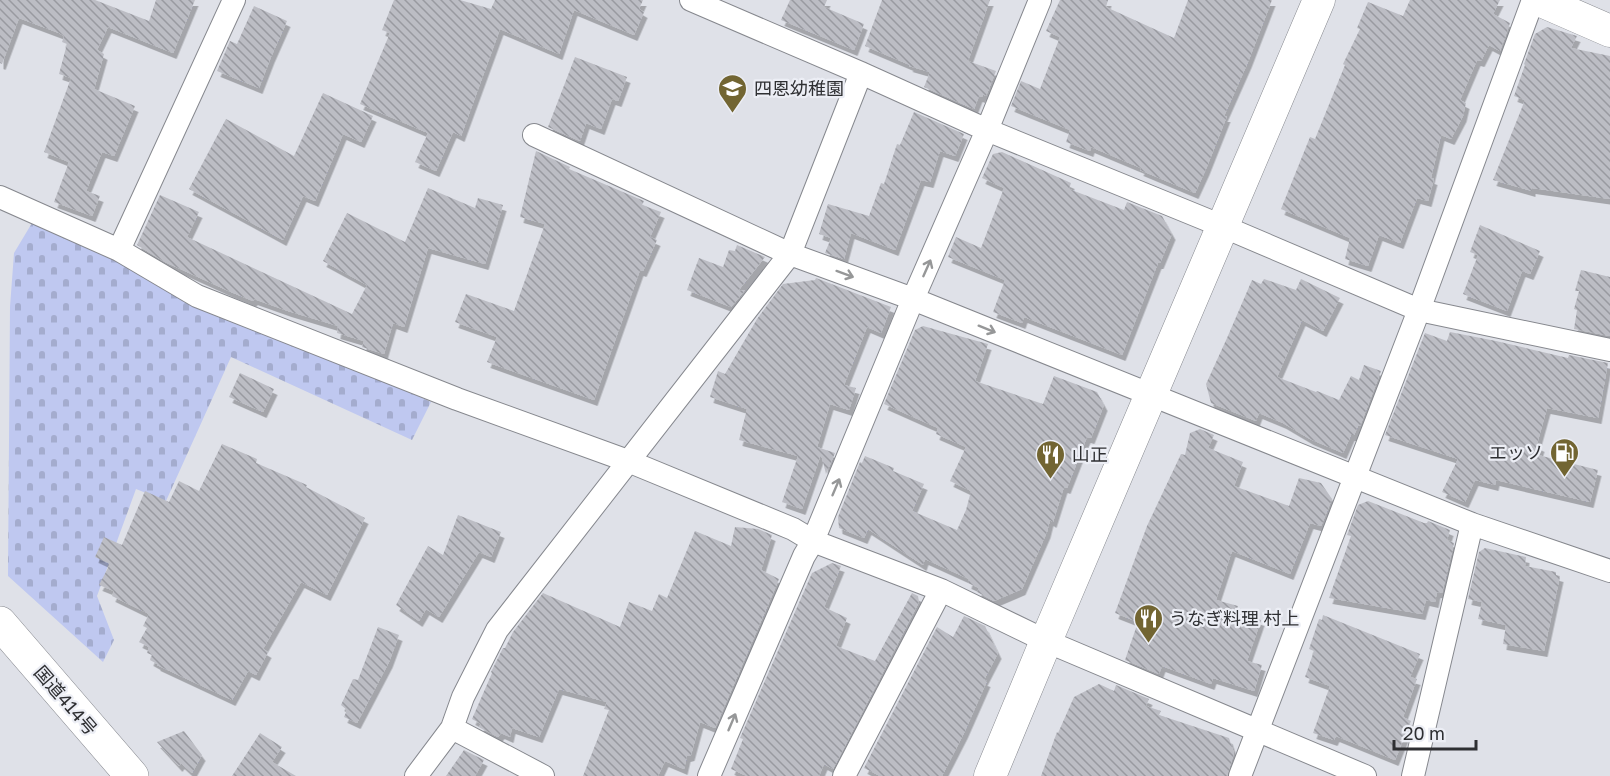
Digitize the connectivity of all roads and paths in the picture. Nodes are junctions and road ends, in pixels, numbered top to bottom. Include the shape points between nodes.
1 (234, 0) edge
2 (691, 0) edge
3 (1040, 0) edge
4 (1319, 0) edge
5 (1533, 0) edge
6 (1539, 0) edge
7 (1610, 31) edge
8 (861, 73) junction
9 (987, 130) junction
10 (534, 135) dead end
11 (0, 197) edge
12 (1222, 226) junction
13 (119, 250) junction
14 (790, 254) junction
15 (913, 299) junction
16 (1419, 310) junction
17 (1610, 350) edge
18 (1151, 395) junction
19 (628, 461) junction
20 (1355, 478) junction
21 (1472, 524) junction
22 (813, 541) junction
23 (1610, 571) edge
24 (941, 590) junction
25 (0, 623) edge
26 (1046, 641) junction
27 (452, 728) junction
28 (1258, 731) junction
29 (132, 776) edge
30 (416, 776) edge
31 (543, 776) edge
32 (709, 776) edge
33 (844, 776) edge
34 (990, 776) edge
35 (1240, 776) edge
36 (1365, 776) edge
37 (1413, 776) edge

1 - 13 street
2 - 8 street
3 - 9 street
4 - 12 street
5 - 16 street
6 - 7 street
8 - 9 street
8 - 14 street
9 - 12 street
15 -> 9 street
10 - 14 street
11 - 13 street
12 - 16 street
12 - 18 street
13 - 19 street via 197,296 457,399
14 -> 15 street
14 - 19 street
15 -> 18 street
22 -> 15 street
16 - 17 street
16 - 20 street
18 - 20 street
18 - 26 street
19 - 22 street via 793,529
19 - 27 street via 497,630
20 - 21 street
20 - 28 street
21 - 23 street
21 - 37 street
22 - 24 street
32 -> 22 street
24 - 26 street
24 - 33 street
25 - 29 highway, 国道414号
26 - 28 street
26 - 34 street
27 - 30 street
27 - 31 street
28 - 35 street
28 - 36 street

